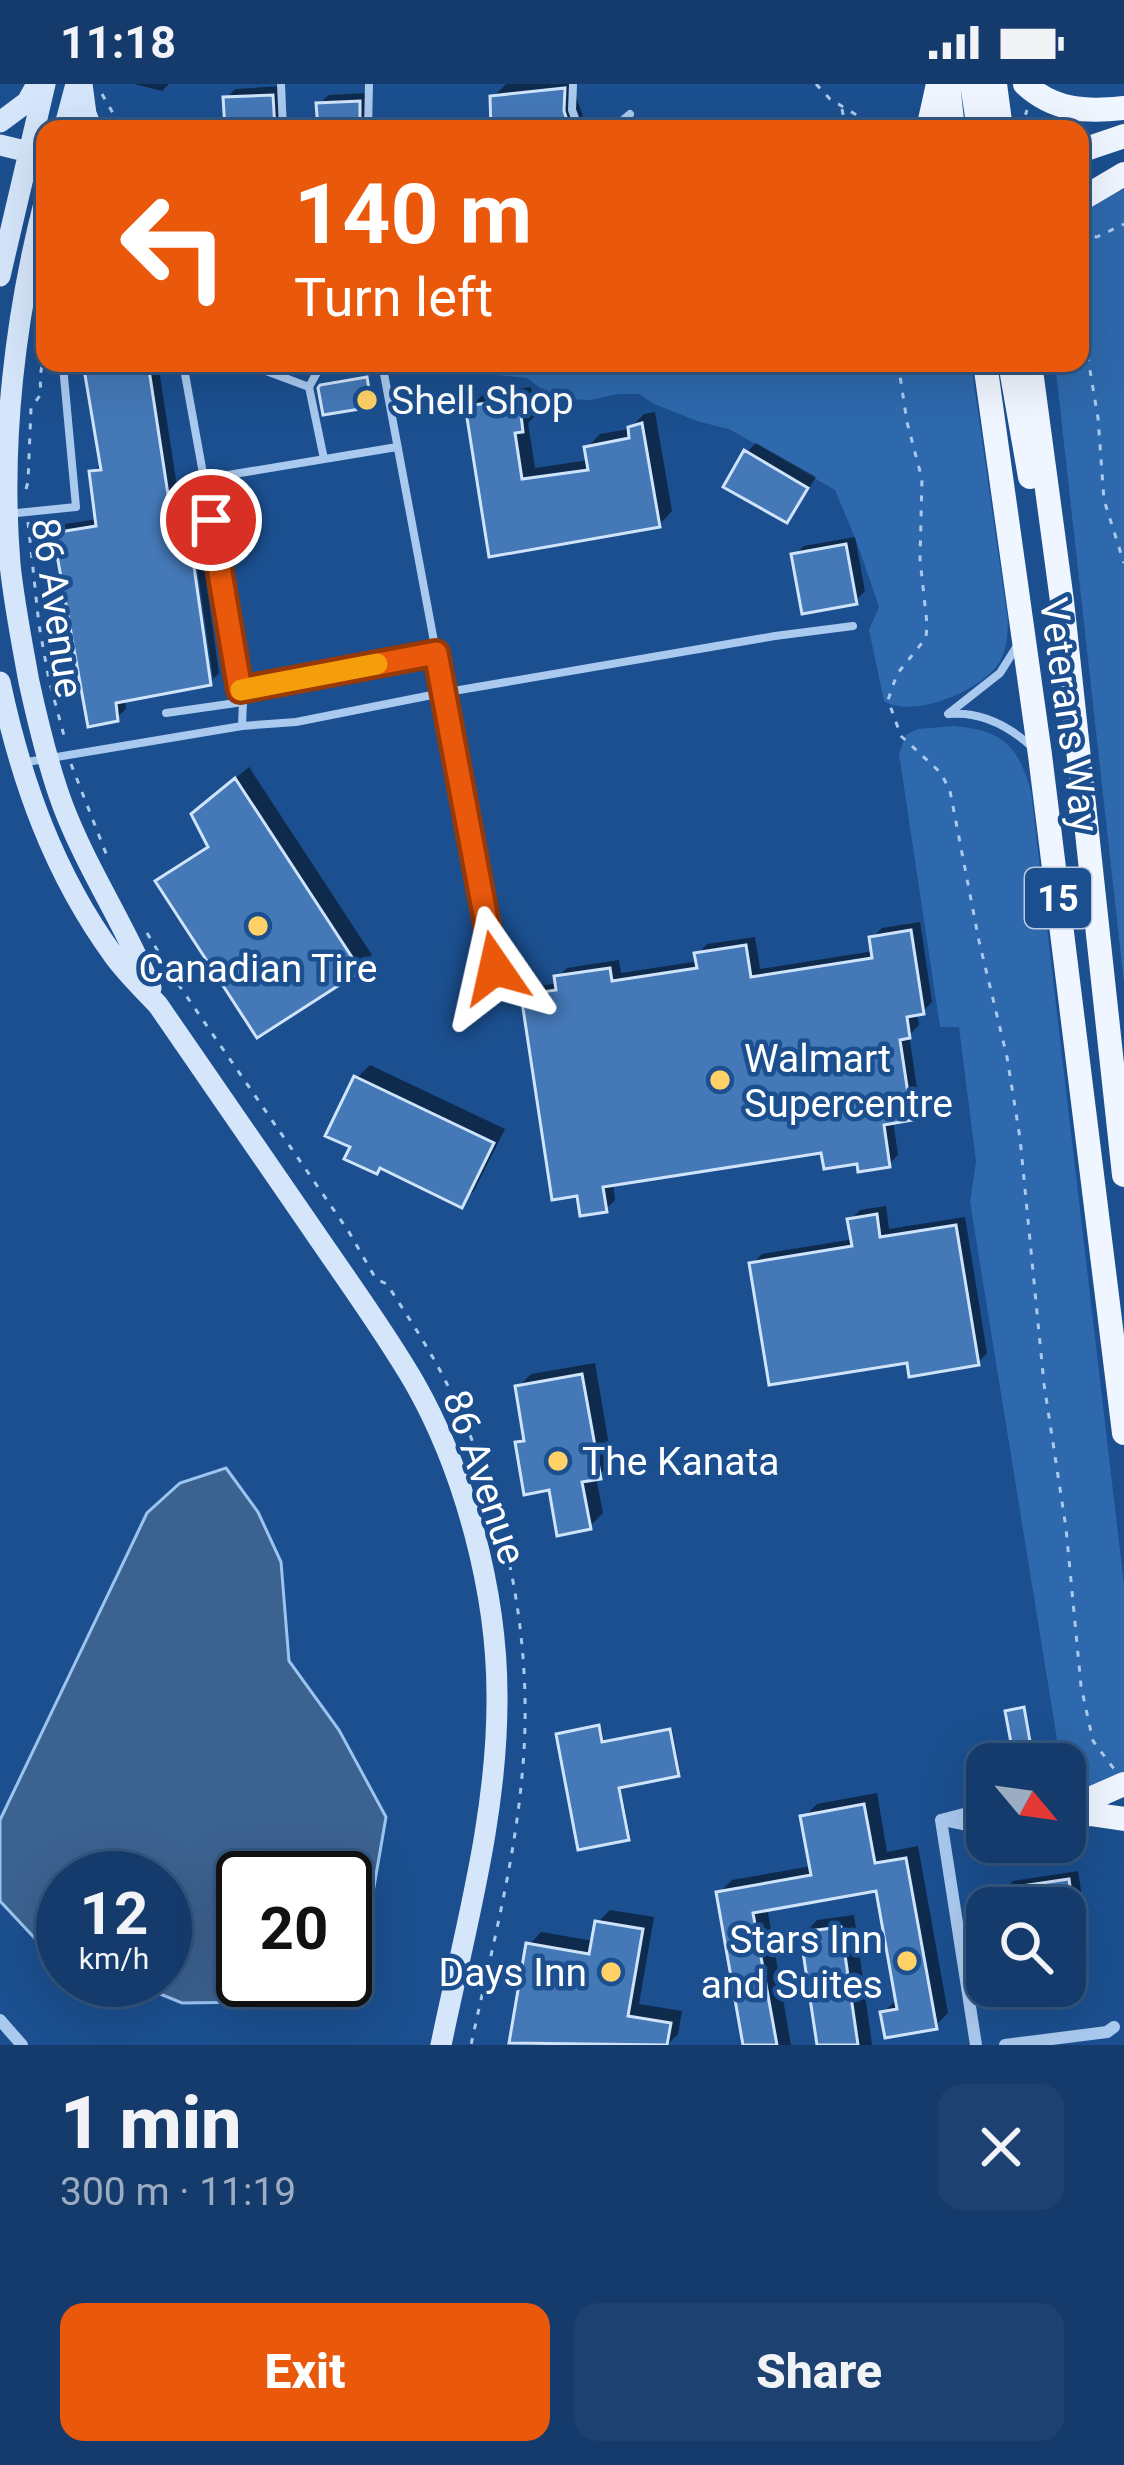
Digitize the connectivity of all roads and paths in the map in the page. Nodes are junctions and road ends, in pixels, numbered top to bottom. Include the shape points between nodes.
1 (41, 84) edge
2 (79, 84) edge
3 (280, 84) edge
4 (369, 84) edge
5 (573, 84) edge
6 (815, 84) edge
7 (938, 84) edge
8 (947, 84) edge
9 (972, 84) edge
10 (995, 84) edge
11 (98, 85) edge
12 (1027, 93) edge
13 (842, 107) junction
14 (1124, 112) edge
15 (630, 114) dead end
16 (39, 120) edge
17 (67, 120) edge
18 (88, 120) edge
19 (117, 120) edge
20 (282, 120) edge
21 (368, 120) edge
22 (576, 120) edge
23 (622, 120) edge
24 (844, 120) edge
25 (864, 120) edge
26 (930, 120) edge
27 (952, 120) edge
28 (978, 120) edge
29 (1000, 120) edge
30 (0, 122) edge
31 (1089, 125) edge
32 (1124, 136) edge
33 (0, 145) edge
34 (1089, 149) edge
35 (36, 154) edge
36 (36, 155) edge
37 (1124, 169) edge
38 (1089, 177) edge
39 (10, 179) edge
40 (1089, 194) edge
41 (1124, 224) edge
42 (1089, 235) edge
43 (36, 248) edge
44 (0, 276) edge
45 (36, 292) edge
46 (18, 345) junction
47 (1089, 364) edge
48 (41, 372) edge
49 (64, 372) edge
50 (187, 372) edge
51 (269, 372) edge
52 (317, 372) edge
53 (384, 372) edge
54 (899, 372) edge
55 (986, 372) edge
56 (1012, 372) edge
57 (1031, 372) edge
58 (309, 387) junction
59 (397, 447) junction
60 (324, 459) junction
61 (205, 479) junction
62 (12, 514) edge
63 (1124, 563) edge
64 (1062, 601) junction
65 (853, 626) dead end
66 (1024, 634) junction
67 (436, 653) junction
68 (0, 682) edge
69 (240, 690) junction
70 (442, 693) junction
71 (242, 702) junction
72 (166, 713) dead end
73 (242, 726) junction
74 (1040, 755) junction
75 (58, 757) junction
76 (20, 763) junction
77 (112, 868) dead end
78 (146, 930) dead end
79 (495, 968) dead end
80 (158, 1005) junction
81 (1124, 1175) edge
82 (1124, 1433) edge
83 (1121, 1779) edge
84 (1086, 1800) edge
85 (966, 1813) edge
86 (1086, 1813) edge
87 (1124, 1819) edge
88 (941, 1820) junction
89 (966, 1825) edge
90 (0, 2020) edge
91 (1114, 2027) dead end
92 (22, 2045) edge
93 (441, 2045) edge
94 (471, 2045) edge
95 (976, 2045) edge
96 (1005, 2045) edge

1 - 16 street
1 - 30 street
2 - 17 street
2 - 18 street
3 - 20 lane
4 - 21 lane
5 - 22 lane
6 - 13 path
7 - 26 main road
8 - 27 main road
9 - 28 main road
10 - 29 main road
11 - 19 path
12 - 14 main road via 1061,106
13 - 24 path
13 - 25 path
14 - 31 main road
15 - 23 lane
32 - 34 main road
33 - 35 street
36 - 39 street
37 - 38 main road
37 - 40 main road
39 - 44 street
41 - 42 path
43 - 46 street, 86 Avenue
45 - 46 street
46 - 62 street, 86 Avenue via 8,445
47 - 63 path via 1104,500
48 - 62 path via 28,482
49 - 62 lane via 76,508
50 - 61 lane
51 - 58 lane
52 - 58 lane
53 - 59 lane
54 - 83 path via 922,479 928,624 888,700 901,736 941,773 960,836 1020,1138 1081,1686 1093,1742
55 - 66 main road, Veterans Way / 15
56 - 64 main road via 1047,573
57 - 64 main road, Veterans Way / 15
58 - 60 lane
59 - 60 lane
59 - 67 lane
60 - 61 lane
61 - 69 lane
62 - 75 path via 57,714
62 - 75 street, 86 Avenue via 21,639
64 - 81 main road, Veterans Way / 15
65 - 70 lane
66 - 74 main road, Veterans Way / 15
66 - 74 lane via 1000,673 948,714 989,719
67 - 69 lane
67 - 70 lane
68 - 76 street, 86 Avenue
69 - 71 lane
70 - 73 lane
70 - 79 lane
71 - 72 lane
71 - 73 lane
73 - 75 lane
74 - 82 main road, Veterans Way / 15
75 - 76 lane
75 - 77 path via 73,773
75 - 80 street, 86 Avenue via 78,842
76 - 80 street, 86 Avenue via 68,883 116,959
78 - 94 path via 440,1370 502,1529 521,1629 525,1742 509,1869
80 - 93 street, 86 Avenue via 398,1356 466,1507 490,1608 496,1747
83 - 84 main road
85 - 88 street
86 - 87 main road
88 - 89 street
88 - 95 street
90 - 92 street
91 - 96 street

